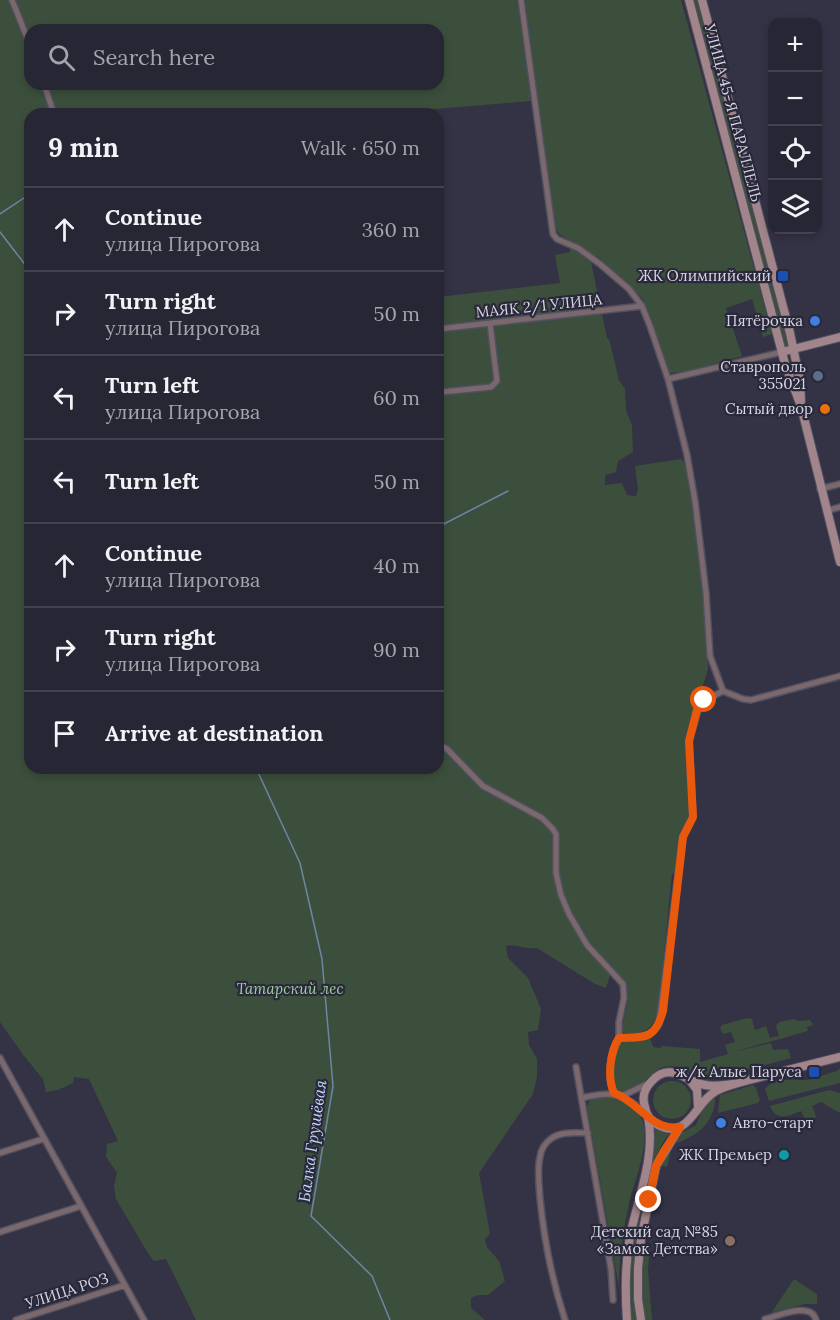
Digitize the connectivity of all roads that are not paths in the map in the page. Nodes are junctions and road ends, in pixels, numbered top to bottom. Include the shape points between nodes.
1 (12, 0) edge
2 (521, 0) edge
3 (689, 0) edge
4 (702, 0) edge
5 (24, 30) edge
6 (46, 90) edge
7 (52, 108) edge
8 (642, 306) junction
9 (490, 324) junction
10 (444, 328) edge
11 (840, 337) edge
12 (793, 348) junction
13 (782, 352) junction
14 (668, 379) junction
15 (444, 392) edge
16 (801, 406) junction
17 (840, 484) edge
18 (820, 489) junction
19 (840, 507) edge
20 (826, 511) junction
21 (840, 562) edge
22 (840, 676) edge
23 (723, 691) junction
24 (444, 748) edge
25 (619, 1038) junction
26 (840, 1057) edge
27 (0, 1058) edge
28 (576, 1067) dead end
29 (2, 1069) edge
30 (686, 1076) junction
31 (649, 1083) junction
32 (733, 1084) junction
33 (614, 1093) junction
34 (622, 1096) junction
35 (582, 1098) junction
36 (698, 1107) junction
37 (648, 1116) junction
38 (680, 1127) junction
39 (588, 1133) junction
40 (44, 1139) junction
41 (0, 1153) edge
42 (81, 1206) junction
43 (0, 1232) edge
44 (125, 1285) junction
45 (613, 1300) dead end
46 (765, 1319) edge
47 (16, 1320) edge
48 (144, 1320) edge
49 (565, 1320) edge
50 (627, 1320) edge
51 (641, 1320) edge
52 (816, 1320) edge

1 - 5 street
2 - 8 street via 553,234 600,264
3 - 13 main road, УЛИЦА 45-Я ПАРАЛЛЕЛЬ
4 - 12 main road, УЛИЦА 45-Я ПАРАЛЛЕЛЬ
6 - 7 street
8 - 9 street, МАЯК 2/1 УЛИЦА
8 - 14 street
9 - 10 street, МАЯК 2/1 УЛИЦА
9 - 15 street via 497,381 491,387
11 - 12 main road
12 - 13 main road
12 - 16 main road, УЛИЦА 45-Я ПАРАЛЛЕЛЬ
13 - 14 street
13 - 16 main road, УЛИЦА 45-Я ПАРАЛЛЕЛЬ
14 - 23 street via 695,501 710,656
16 - 18 main road, УЛИЦА 45-Я ПАРАЛЛЕЛЬ
17 - 18 street
18 - 20 main road, УЛИЦА 45-Я ПАРАЛЛЕЛЬ
19 - 20 street
20 - 21 main road, УЛИЦА 45-Я ПАРАЛЛЕЛЬ
22 - 23 street via 751,700
23 - 25 street via 700,703 689,741 693,817 683,837 663,1011 654,1032
24 - 25 street via 483,786 542,818 556,834 556,873 569,914 587,945 623,984
25 - 33 street via 610,1072
26 - 32 main road
27 - 29 street, УЛИЦА РОЗ
28 - 35 street
29 - 40 street, УЛИЦА РОЗ
30 - 31 main road via 662,1074
30 - 32 main road via 705,1085
30 - 36 main road via 697,1090
31 - 34 street
31 - 37 main road via 643,1097
32 - 36 main road via 707,1096
33 - 34 street
33 - 35 street
34 - 37 street
35 - 39 street
36 - 38 main road
37 - 38 main road via 660,1126
37 - 50 main road via 651,1144 626,1269
38 - 51 main road via 656,1166 641,1239
39 - 45 street
39 - 49 street via 553,1137 540,1155 543,1223
40 - 41 street
40 - 42 street, УЛИЦА РОЗ
42 - 43 street
42 - 44 street, УЛИЦА РОЗ
44 - 47 street, УЛИЦА РОЗ
44 - 48 street, УЛИЦА РОЗ
46 - 52 street via 803,1310 814,1314

